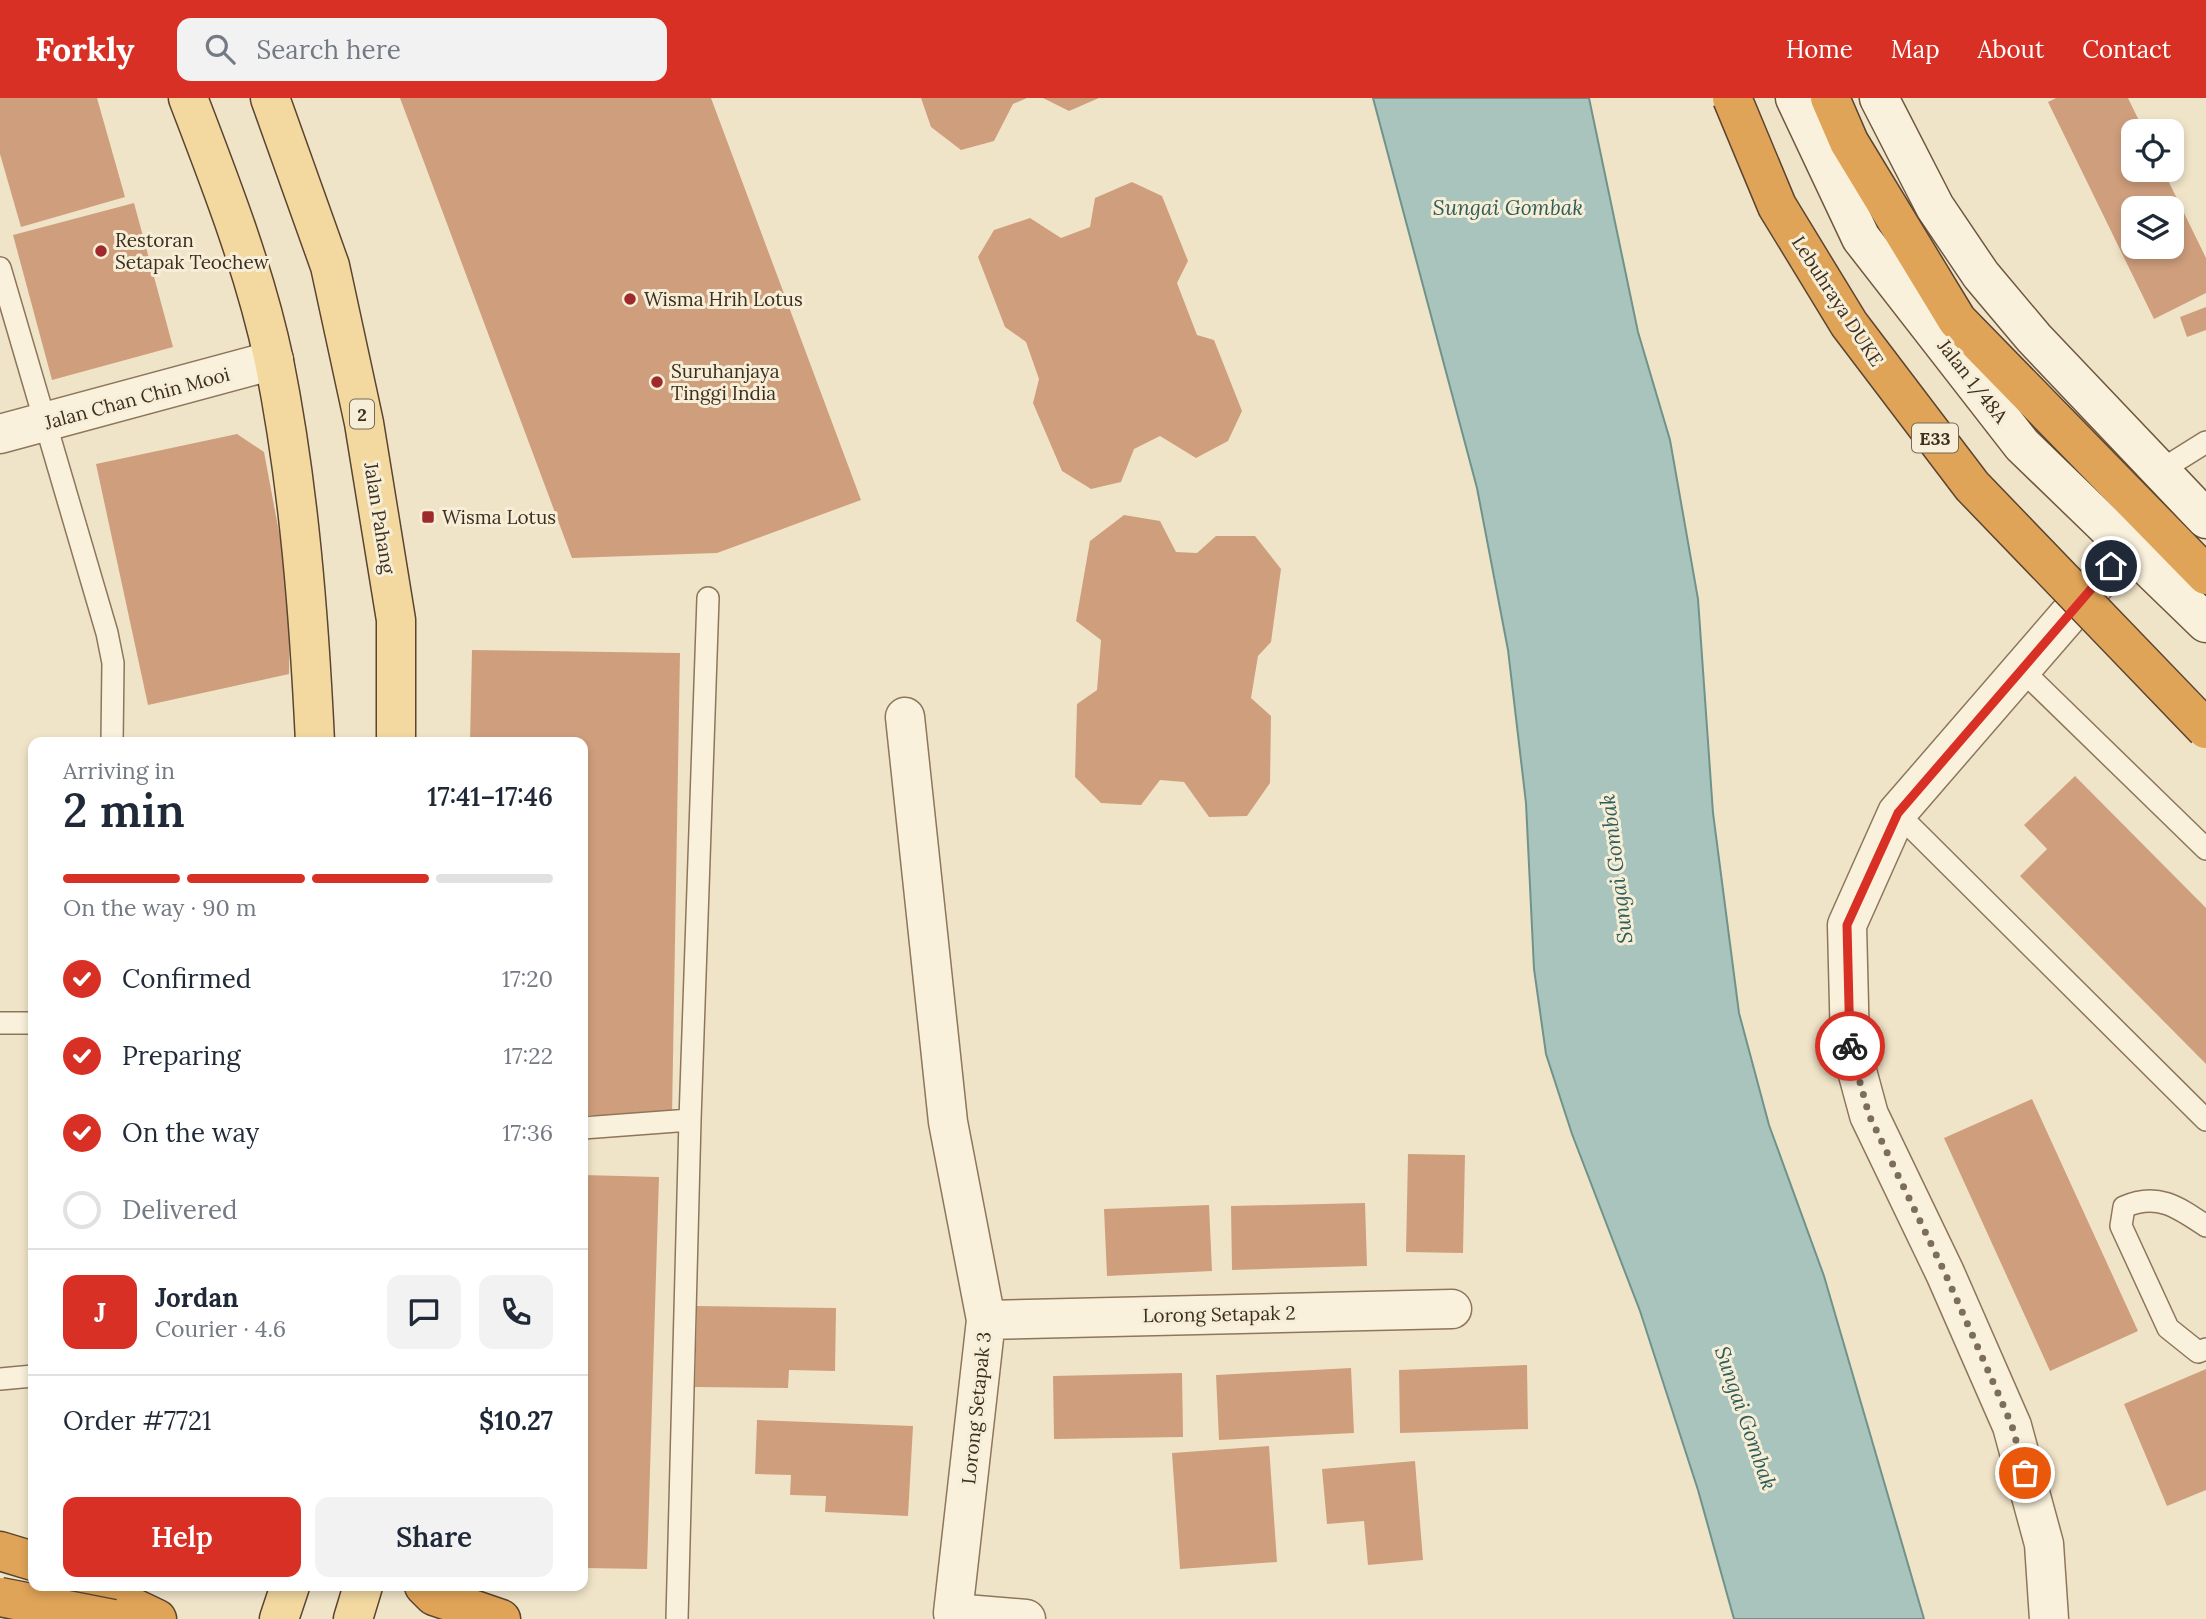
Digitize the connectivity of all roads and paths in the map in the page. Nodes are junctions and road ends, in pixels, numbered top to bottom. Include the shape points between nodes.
1 (188, 98) edge
2 (270, 98) edge
3 (1732, 98) edge
4 (1795, 98) edge
5 (1830, 98) edge
6 (1878, 98) edge
7 (0, 268) edge
8 (274, 360) junction
9 (47, 423) junction
10 (0, 433) edge
11 (2206, 442) edge
12 (2158, 472) junction
13 (2206, 519) edge
14 (2129, 545) junction
15 (2206, 575) edge
16 (708, 598) dead end
17 (2206, 623) edge
18 (2021, 669) junction
19 (905, 717) dead end
20 (2206, 729) edge
21 (112, 737) edge
22 (316, 737) edge
23 (396, 737) edge
24 (1898, 813) junction
25 (2206, 849) edge
26 (0, 1023) edge
27 (28, 1023) edge
28 (690, 1120) junction
29 (2206, 1120) edge
30 (588, 1128) edge
31 (2206, 1226) edge
32 (1452, 1309) dead end
33 (986, 1320) junction
34 (2206, 1349) edge
35 (28, 1376) edge
36 (0, 1379) edge
37 (0, 1551) edge
38 (28, 1559) edge
39 (50, 1591) edge
40 (98, 1591) edge
41 (288, 1591) edge
42 (361, 1591) edge
43 (429, 1591) edge
44 (0, 1598) edge
45 (951, 1617) edge
46 (52, 1619) edge
47 (113, 1619) edge
48 (157, 1619) edge
49 (279, 1619) edge
50 (353, 1619) edge
51 (501, 1619) edge
52 (677, 1619) edge
53 (1026, 1619) edge
54 (2049, 1619) edge

1 - 8 main road via 232,212
2 - 23 main road, Jalan Pahang / 2 via 330,266 364,423 396,620
3 - 20 highway, Lebuhraya DUKE / E33, bridge via 1777,206 1849,324 1972,486
4 - 14 street, Jalan 1/48A via 1861,238 2022,445
5 - 15 highway via 1849,142 1957,320
6 - 12 street via 1935,207 1981,275
7 - 9 lane
8 - 9 street, Jalan Chan Chin Mooi
8 - 22 main road via 308,592
9 - 10 street, Jalan Chan Chin Mooi
9 - 21 lane via 107,633 114,696
11 - 12 lane
12 - 13 street
14 - 17 street, Jalan 1/48A
14 - 18 street
16 - 28 lane
18 - 24 street
18 - 25 lane
19 - 33 street, Lorong Setapak 3 via 948,1122
24 - 29 lane
24 - 54 street via 1847,925 1850,1045 1869,1115 2012,1426 2044,1545
26 - 27 lane
28 - 30 lane
28 - 52 lane
31 - 34 lane via 2177,1206 2142,1199 2124,1207 2121,1226 2168,1328 2198,1352
32 - 33 street, Lorong Setapak 2
33 - 45 street, Lorong Setapak 3
35 - 36 lane
37 - 38 highway
39 - 46 lane
40 - 48 highway
41 - 49 main road
42 - 50 main road
43 - 51 highway
44 - 47 highway, bridge
45 - 53 street

